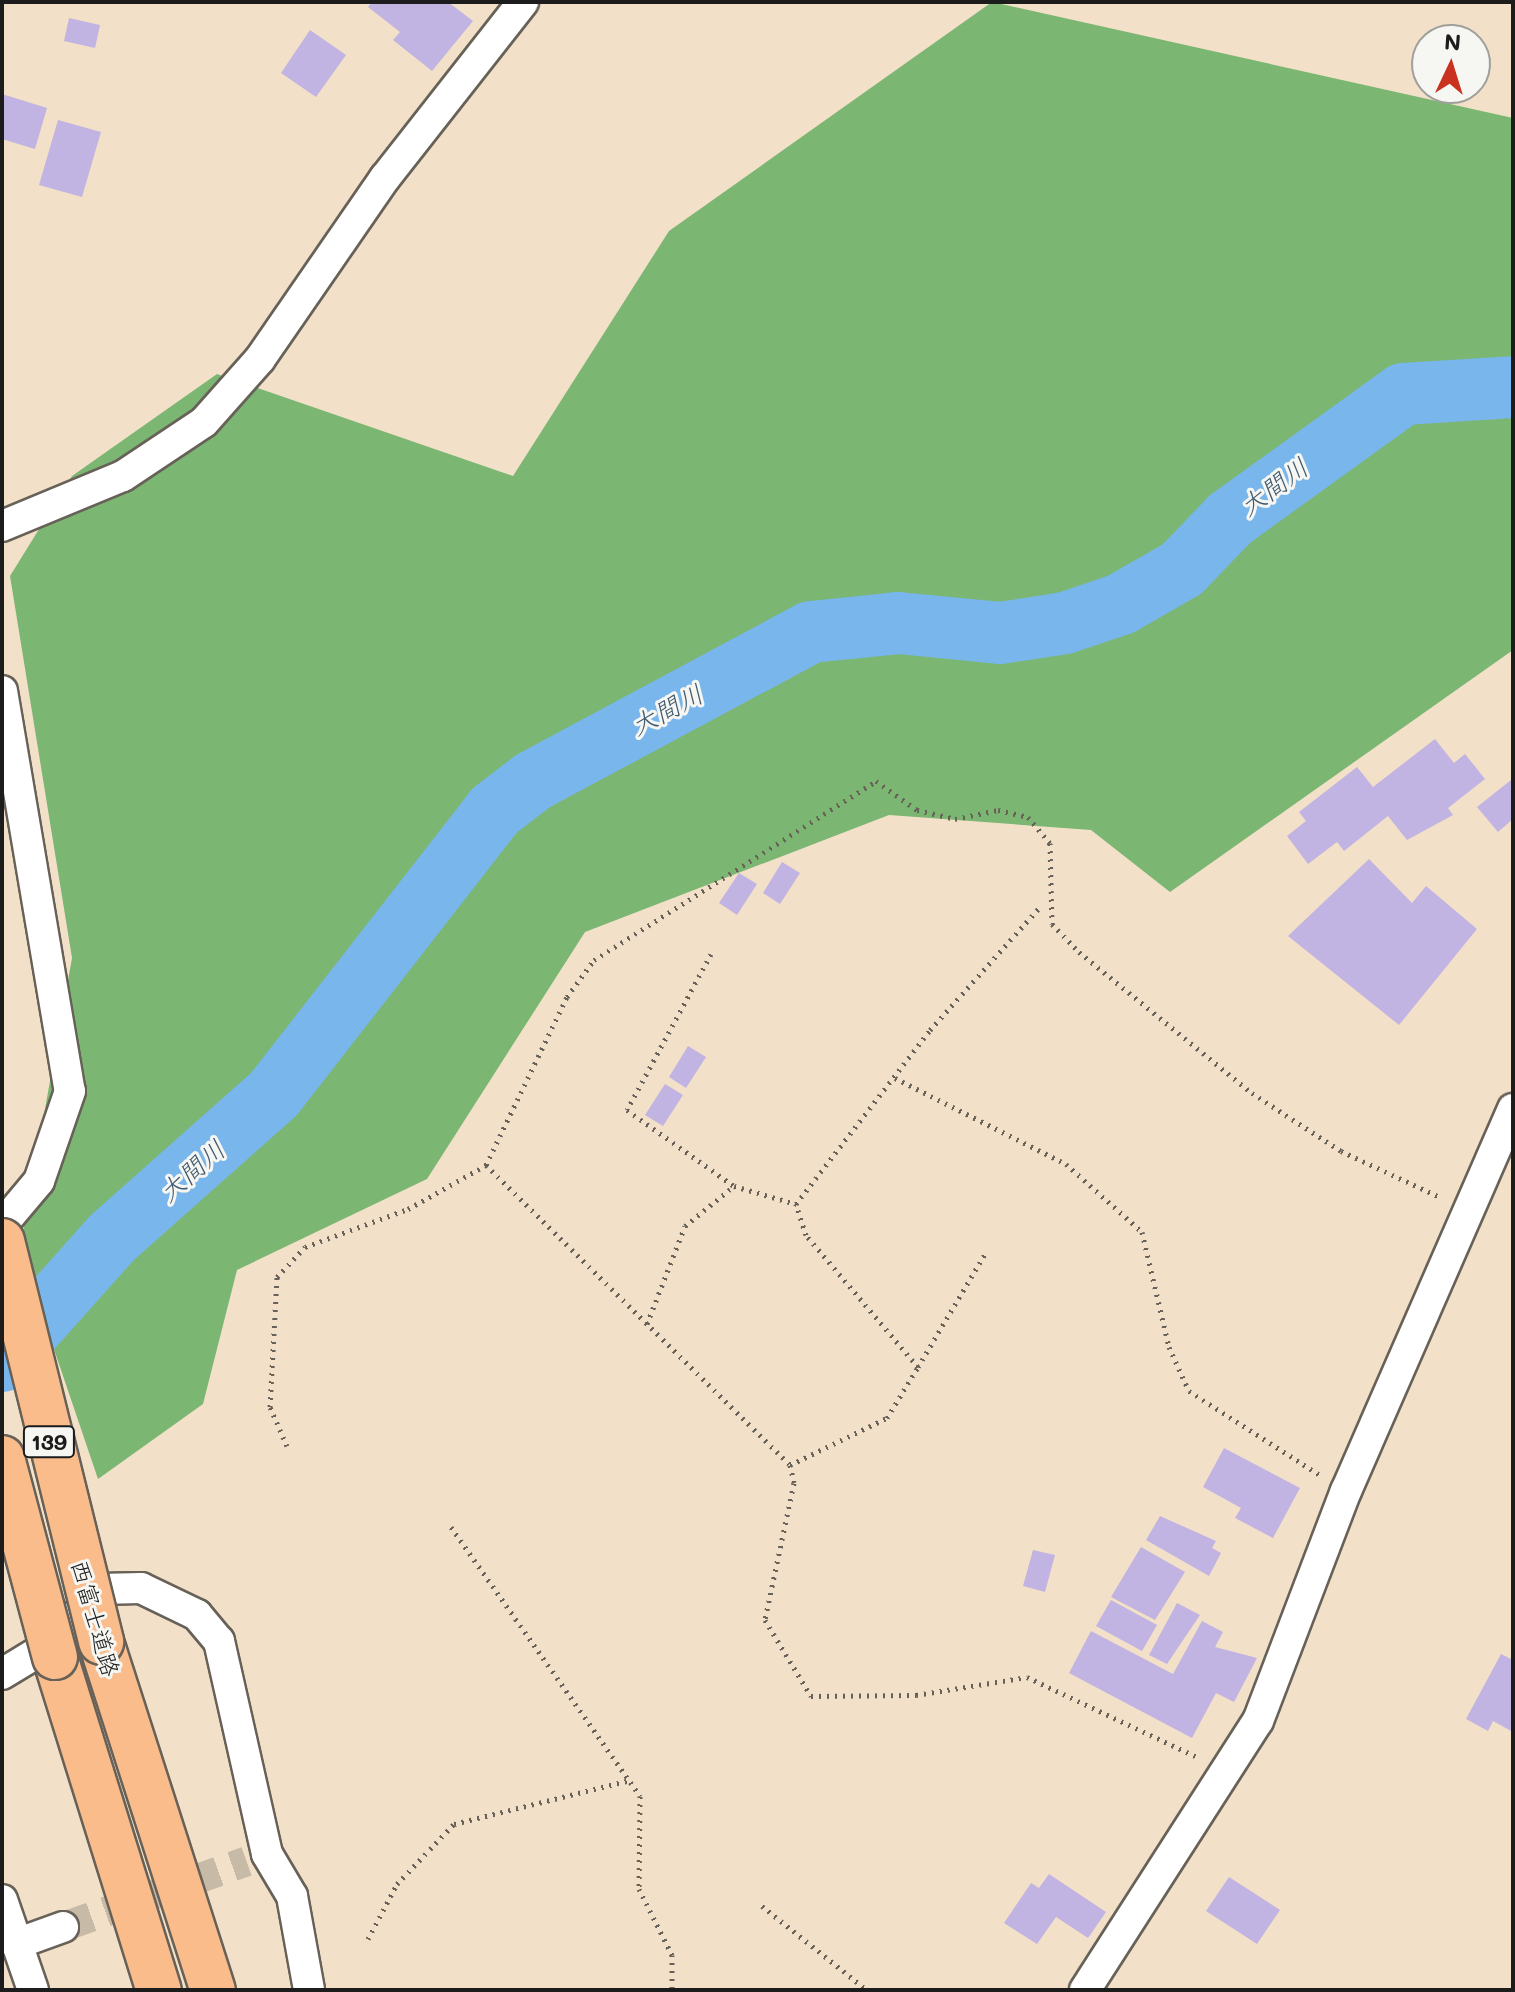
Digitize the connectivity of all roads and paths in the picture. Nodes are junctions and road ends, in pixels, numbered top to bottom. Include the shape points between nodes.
1 (523, 2) edge
2 (2, 526) edge
3 (2, 691) edge
4 (1040, 907) dead end
5 (711, 954) dead end
6 (895, 1078) junction
7 (1513, 1109) edge
8 (486, 1165) junction
9 (734, 1186) junction
10 (796, 1204) junction
11 (1468, 1209) junction
12 (2, 1225) edge
13 (2, 1241) edge
14 (986, 1252) dead end
15 (647, 1324) junction
16 (918, 1367) junction
17 (287, 1446) dead end
18 (2, 1458) edge
19 (790, 1465) junction
20 (1346, 1491) junction
21 (451, 1527) dead end
22 (2, 1674) edge
23 (1231, 1773) junction
24 (630, 1780) junction
25 (2, 1900) edge
26 (762, 1906) dead end
27 (63, 1927) tunnel mouth
28 (368, 1939) dead end
29 (16, 1944) junction
30 (33, 1990) edge
31 (159, 1990) edge
32 (213, 1990) edge
33 (309, 1990) edge
34 (672, 1990) edge
35 (867, 1990) edge
36 (1085, 1990) edge

1 - 2 street via 385,178 260,359 204,422 123,476
3 - 12 street via 70,1091 39,1181
4 - 6 path
5 - 9 path via 627,1110
6 - 10 path
6 - 20 path via 1066,1164 1142,1232 1169,1347 1189,1391
7 - 11 street
8 - 11 path via 567,997 594,960 876,781 917,810 955,819 998,810 1028,817 1050,843 1052,924 1079,952 1265,1101 1341,1151
8 - 15 path
8 - 17 path via 408,1209 305,1247 277,1277 270,1407
9 - 10 path
9 - 15 path via 685,1226
10 - 16 path via 806,1235
11 - 20 street
13 - 32 highway, 西富士道路 / 139, bridge via 101,1642
14 - 16 path
15 - 19 path
16 - 19 path via 887,1418
18 - 31 highway, 西富士道路 / 139, bridge via 55,1657
19 - 23 path via 794,1483 765,1620 811,1696 916,1695 1027,1677
20 - 23 street via 1258,1721
21 - 24 path
22 - 33 street via 53,1643 99,1589 141,1588 197,1615 219,1641 257,1858 292,1896
23 - 36 street
24 - 28 path via 454,1824 397,1884
24 - 34 path via 640,1796 639,1889 672,1955
25 - 29 street
26 - 35 path
27 - 29 street
29 - 30 street

